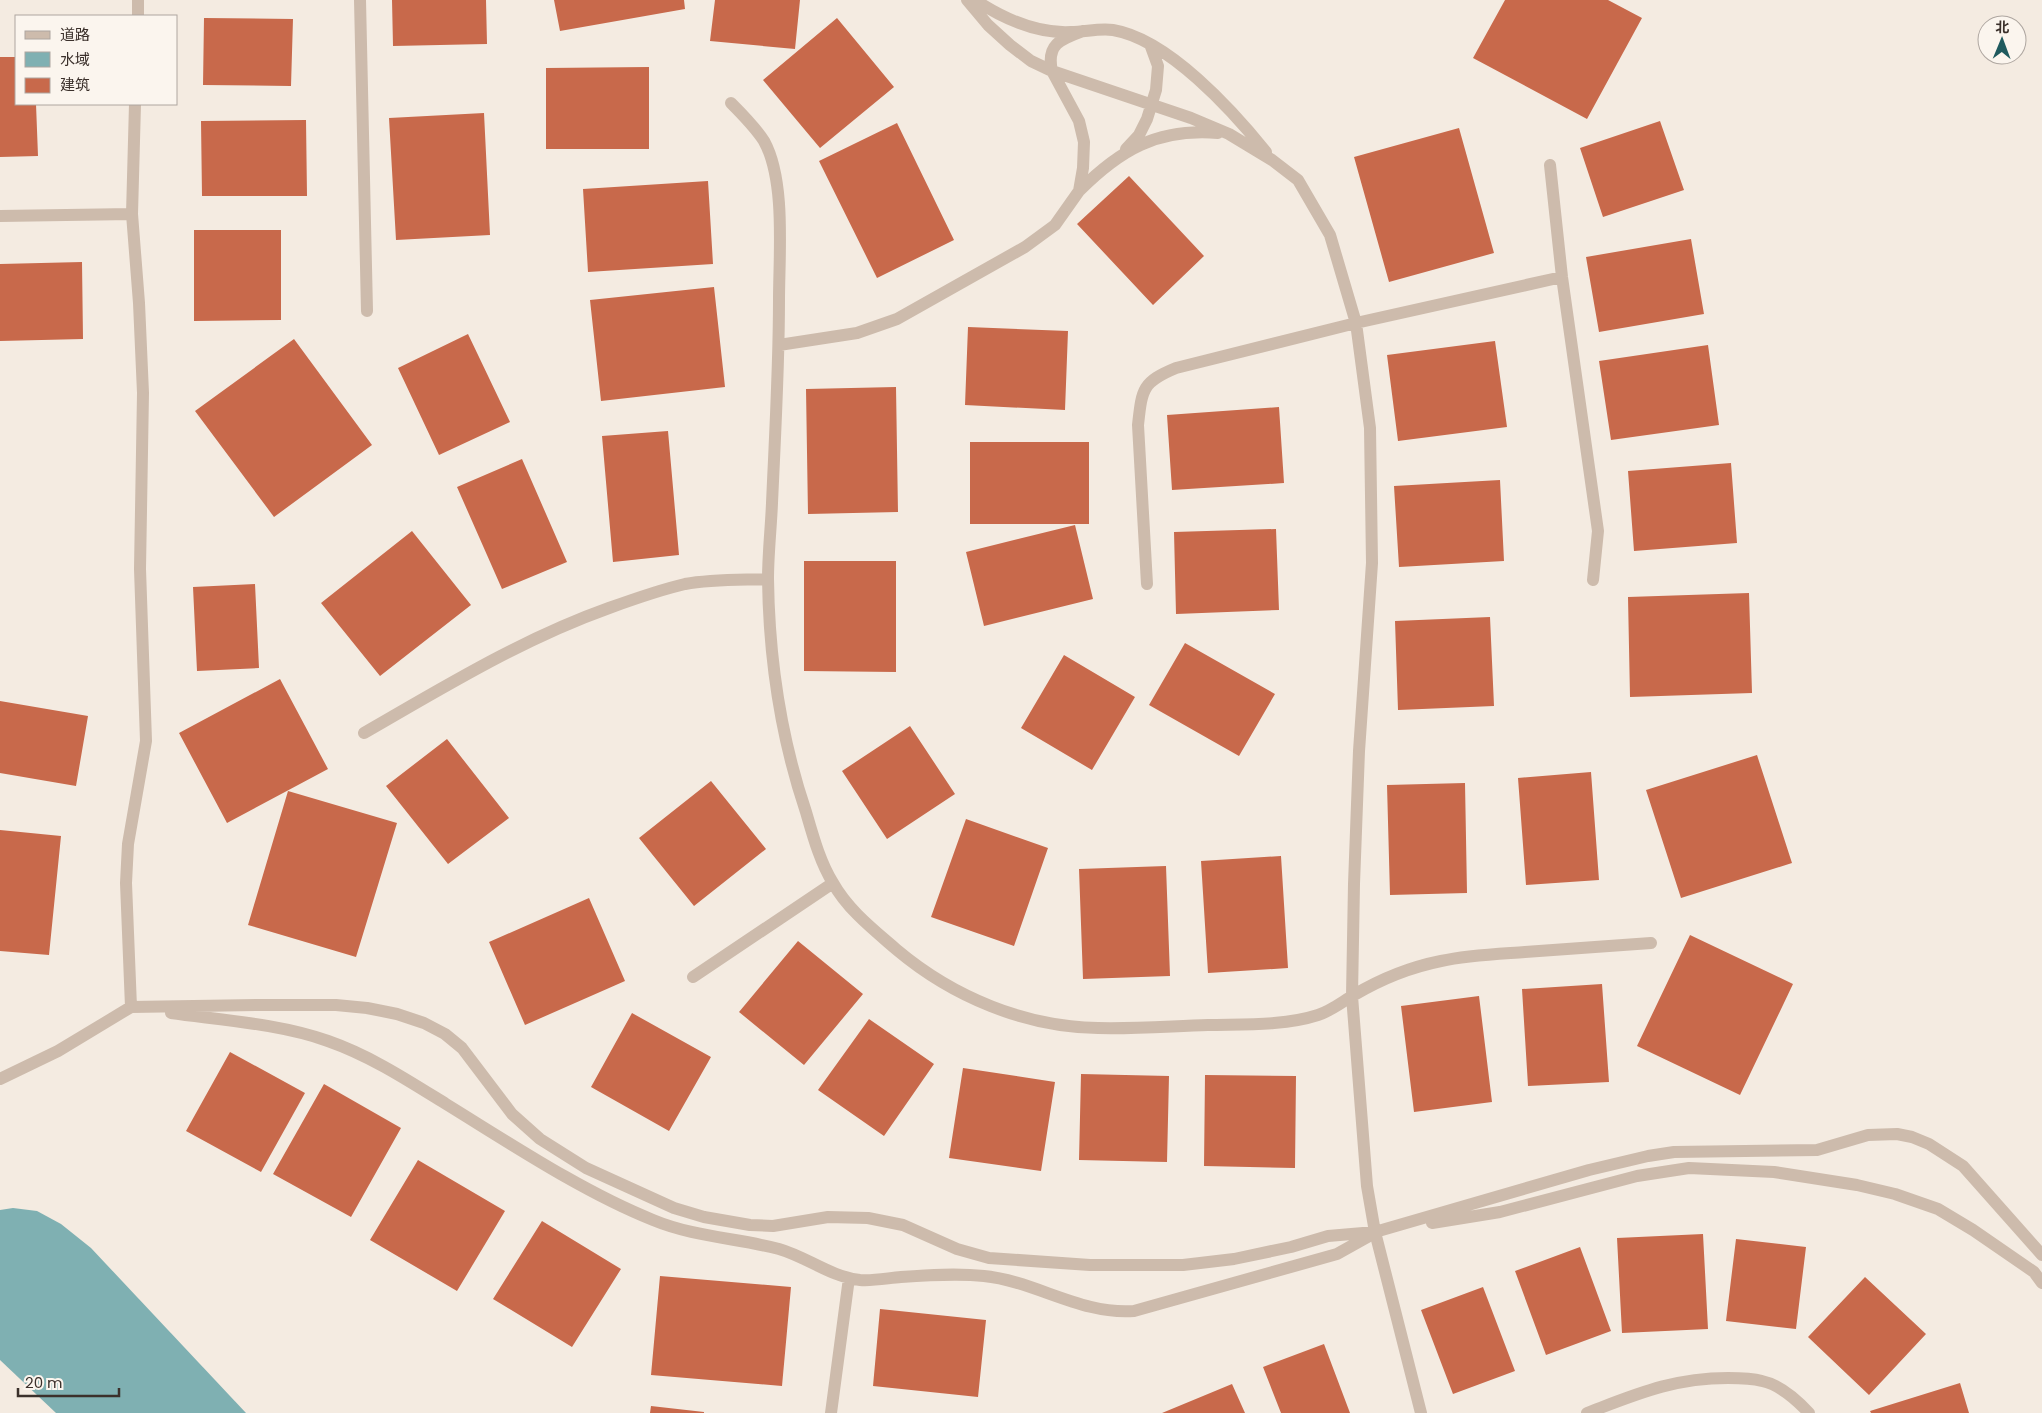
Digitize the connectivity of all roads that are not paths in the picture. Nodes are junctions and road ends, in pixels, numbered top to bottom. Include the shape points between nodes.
1 (138, 0) edge
2 (360, 0) edge
3 (967, 0) edge
4 (975, 0) edge
5 (138, 15) edge
6 (1083, 31) junction
7 (1149, 44) junction
8 (1052, 71) junction
9 (731, 103) dead end
10 (135, 105) edge
11 (1152, 105) junction
12 (1229, 134) junction
13 (1119, 156) junction
14 (1272, 160) junction
15 (1550, 165) dead end
16 (1079, 191) junction
17 (132, 214) junction
18 (0, 216) edge
19 (1562, 277) junction
20 (367, 311) dead end
21 (1356, 323) junction
22 (779, 345) junction
23 (768, 579) junction
24 (1593, 580) dead end
25 (1147, 584) dead end
26 (364, 733) dead end
27 (833, 884) junction
28 (1652, 943) dead end
29 (693, 977) dead end
30 (1352, 996) junction
31 (132, 1007) junction
32 (0, 1079) edge
33 (1375, 1232) junction
34 (2042, 1254) edge
35 (848, 1278) junction
36 (2042, 1282) edge
37 (831, 1413) edge
38 (1421, 1413) edge
39 (1587, 1413) edge
40 (1809, 1413) edge

1 - 5 street
2 - 20 street
3 - 8 street via 1010,45 1031,61
4 - 6 street via 1017,23 1052,32
6 - 7 street via 1112,30 1131,34
6 - 8 street via 1057,43 1051,55
7 - 11 street via 1158,66
7 - 14 street via 1208,87
8 - 11 street
8 - 16 street via 1078,121 1084,142
9 - 22 street via 766,145 775,173 779,205
10 - 17 street
11 - 12 street
11 - 13 street via 1139,135
12 - 13 street via 1201,132 1163,136
12 - 14 street
13 - 16 street
14 - 21 street via 1298,180 1330,234
15 - 19 street
16 - 22 street via 1055,225 1025,247 898,319 857,333
17 - 18 street
17 - 31 street via 143,393 140,569 146,741 128,844 126,883
19 - 21 street
19 - 24 street via 1598,531
21 - 25 street via 1176,368 1156,376 1145,387 1138,425
21 - 30 street via 1370,428 1372,563 1359,751
22 - 23 street
23 - 26 street via 686,584 641,596 573,621 488,661
23 - 27 street via 780,710 797,787
27 - 29 street
27 - 30 street via 874,930 921,970 957,990 1025,1019 1097,1028 1261,1023 1316,1016
28 - 30 street via 1440,961 1383,979
30 - 33 street via 1367,1186
31 - 32 street via 58,1051
31 - 33 street via 336,1006 397,1014 424,1023 462,1048 512,1114 555,1150 586,1168 674,1208 726,1222 773,1226 828,1217 868,1218 903,1225 956,1249 988,1258 1090,1265 1183,1265 1234,1259 1328,1236
31 - 35 street via 257,1026 328,1041 375,1061 577,1182 637,1213 685,1232 801,1256
33 - 34 street via 1648,1156 1674,1152 1817,1150 1868,1135 1897,1134 1929,1144 1963,1166
33 - 35 street via 1336,1254 1134,1311 1092,1308 1033,1287 983,1276
33 - 36 street via 1500,1212 1637,1176 1688,1168 1774,1172 1857,1185 1938,1209 2034,1272
33 - 38 street
35 - 37 street
39 - 40 street via 1661,1386 1712,1378 1742,1378 1763,1381 1780,1389

